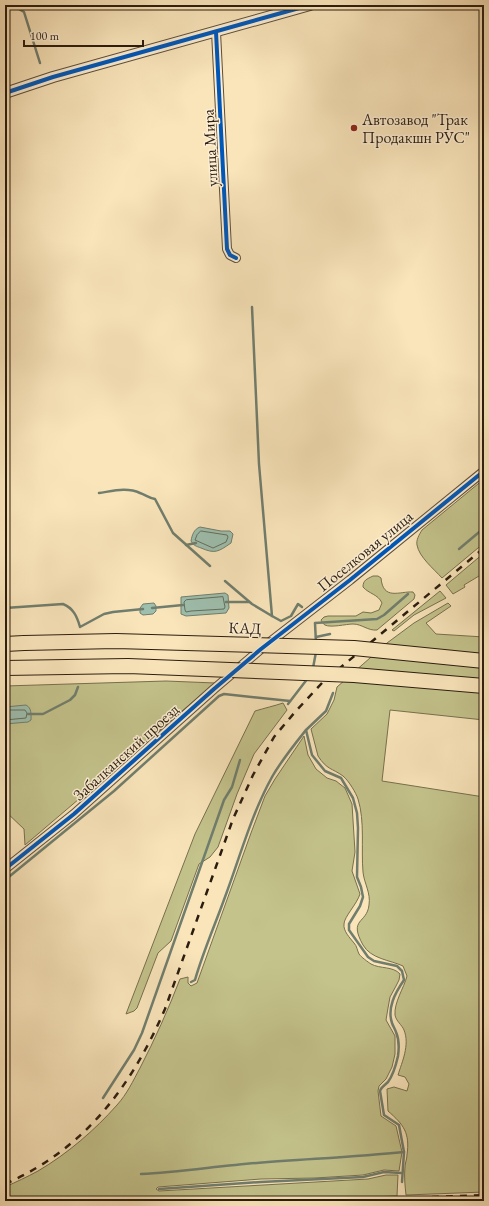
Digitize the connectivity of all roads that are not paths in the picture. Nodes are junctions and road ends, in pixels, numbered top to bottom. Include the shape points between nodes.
1 (310, 5) edge
2 (216, 32) junction
3 (5, 93) edge
4 (236, 258) dead end
5 (484, 471) edge
6 (5, 644) edge
7 (261, 649) joint
8 (484, 661) edge
9 (5, 668) edge
10 (484, 686) edge
11 (5, 869) edge

1 - 2 street
2 - 3 street via 53,77
2 - 4 street, улица Мира via 227,249 230,255
5 - 7 street, Поселковая улица
6 - 8 highway, КАД, bridge via 116,641 354,648
7 - 11 street, Забалканский проезд via 74,814
9 - 10 highway, bridge via 128,666 354,675

